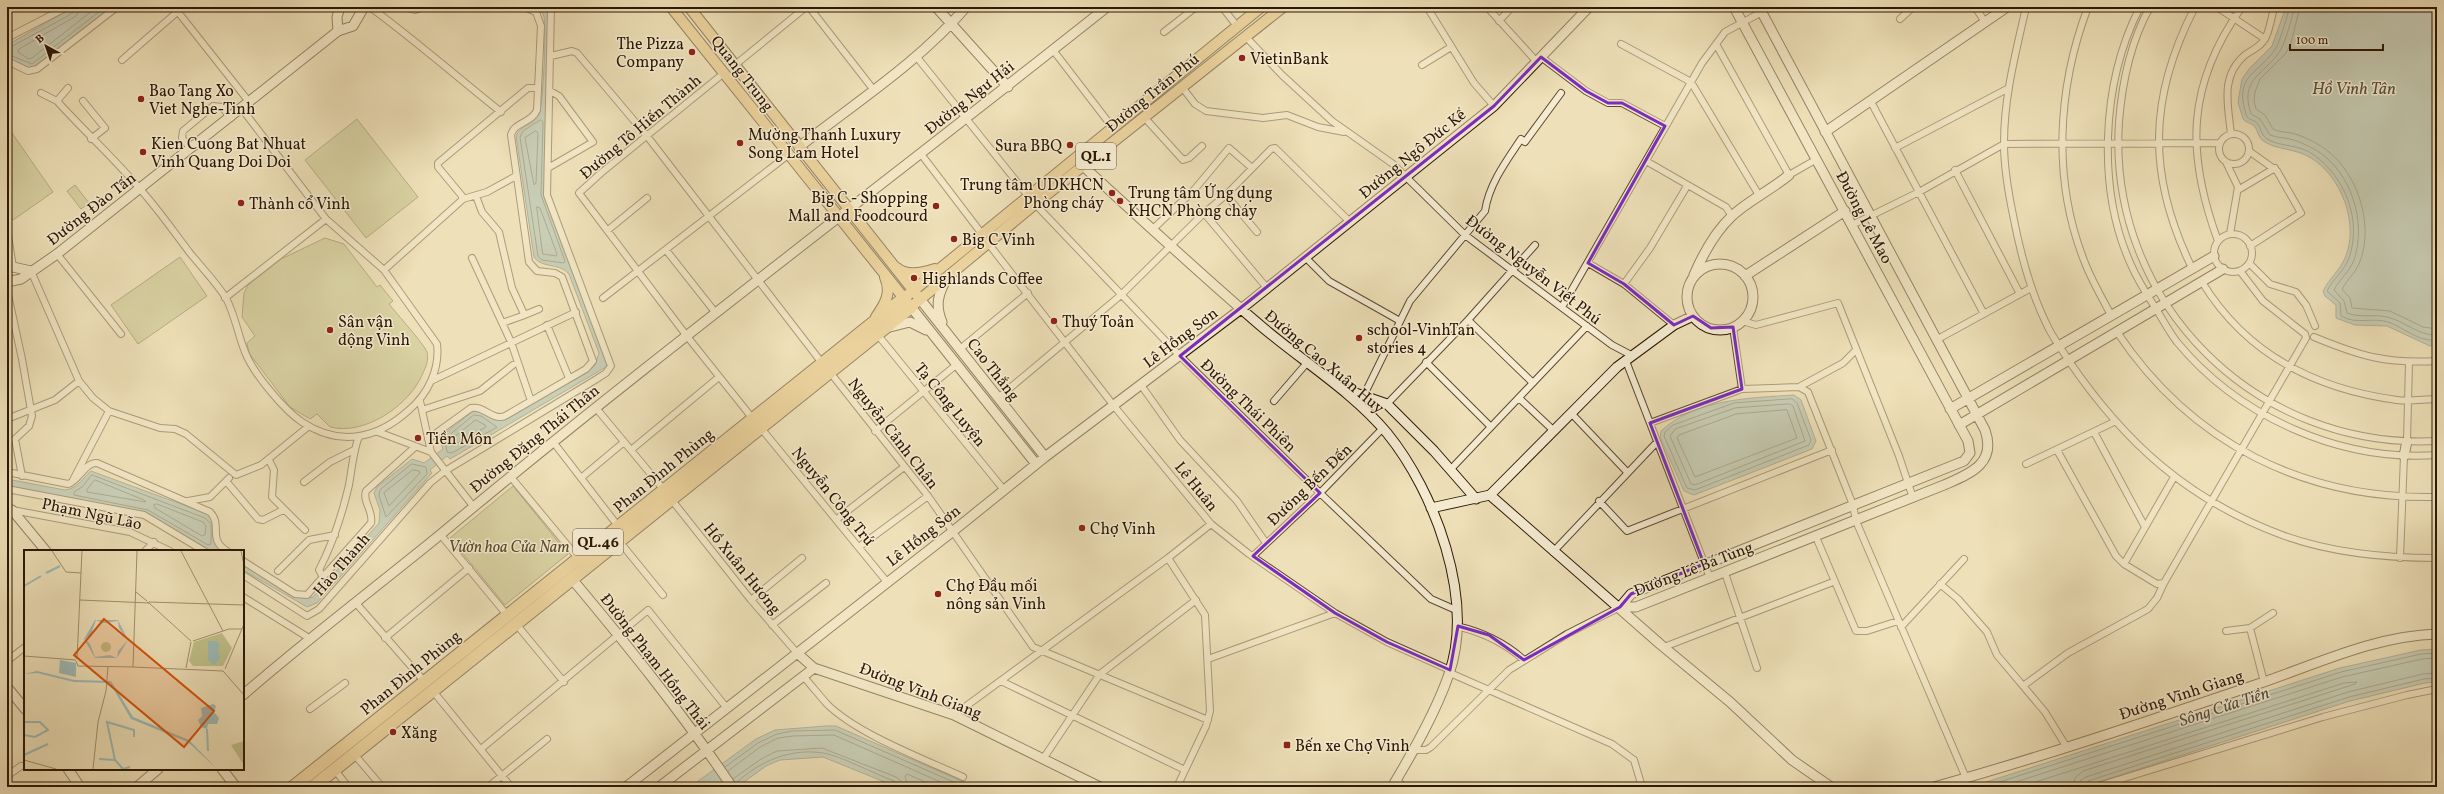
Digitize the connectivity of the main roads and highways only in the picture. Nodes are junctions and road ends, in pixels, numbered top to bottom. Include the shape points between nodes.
1 (671, 7) edge
2 (689, 7) edge
3 (1261, 7) edge
4 (1283, 7) edge
5 (1237, 26) junction
6 (1246, 37) junction
7 (735, 65) junction
8 (724, 73) junction
9 (799, 147) junction
10 (788, 155) junction
11 (1076, 157) junction
12 (1083, 166) junction
13 (1032, 201) junction
14 (982, 234) junction
15 (988, 243) junction
16 (893, 265) junction
17 (940, 267) junction
18 (883, 272) junction
19 (912, 299) junction
20 (877, 329) junction
21 (667, 494) junction
22 (582, 563) junction
23 (511, 620) junction
24 (424, 681) junction
25 (433, 691) junction
26 (293, 787) edge
27 (313, 787) edge

1 - 8 main road, Quang Trung
2 - 7 main road, Quang Trung
3 - 5 main road, Đường Trần Phú / QL.1
4 - 6 main road, Đường Trần Phú / QL.1
5 - 6 main road
5 - 11 main road, Đường Trần Phú / QL.1
6 - 12 main road, Đường Trần Phú / QL.1
7 - 8 main road
7 - 9 main road, Quang Trung
8 - 10 main road, Quang Trung
9 - 10 main road
9 - 16 main road, Quang Trung
10 - 18 main road, Quang Trung
11 - 12 main road
11 - 13 main road, Đường Trần Phú / QL.1
12 - 13 main road, Đường Trần Phú / QL.1
13 - 14 main road, Đường Trần Phú / QL.1
13 - 15 main road, Đường Trần Phú / QL.1
14 - 15 main road
14 - 17 main road, Đường Trần Phú / QL.1
15 - 19 main road, Đường Trần Phú / QL.1 via 947,277
16 - 17 main road via 901,271 913,273
16 - 19 main road, Quang Trung
17 - 19 main road, Đường Trần Phú / QL.1
18 - 19 main road, Quang Trung
18 - 20 main road via 889,291
19 - 20 highway, Phan Đình Phùng / QL.46
20 - 21 highway, Phan Đình Phùng / QL.46
21 - 22 highway, Phan Đình Phùng / QL.46 via 618,526
21 - 22 highway, Phan Đình Phùng / QL.46 via 619,541
22 - 23 highway, Phan Đình Phùng / QL.46
22 - 23 highway, Phan Đình Phùng / QL.46 via 572,579
23 - 24 highway, Phan Đình Phùng / QL.46
23 - 25 highway, Phan Đình Phùng / QL.46
24 - 25 main road
24 - 26 highway, Phan Đình Phùng / QL.46
25 - 27 highway, Phan Đình Phùng / QL.46

